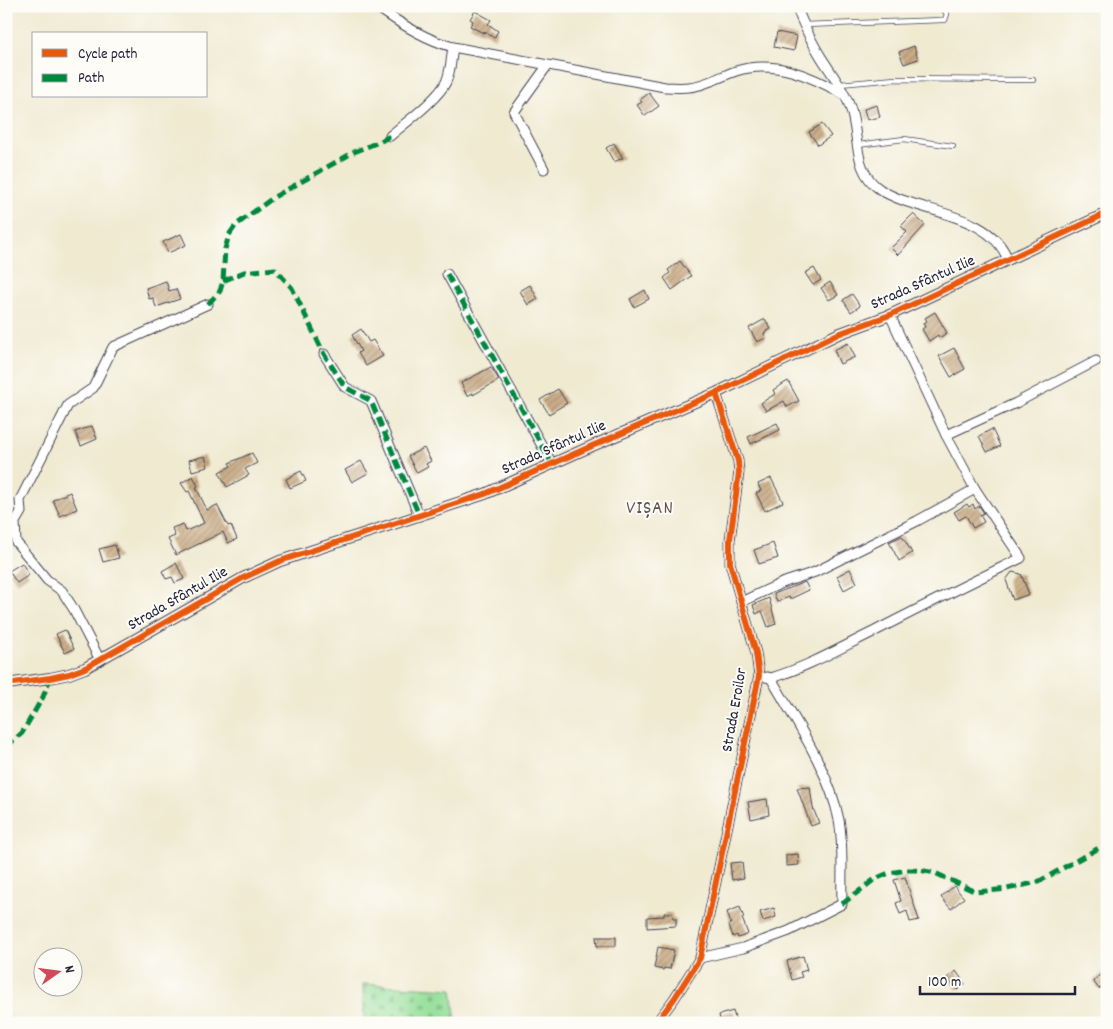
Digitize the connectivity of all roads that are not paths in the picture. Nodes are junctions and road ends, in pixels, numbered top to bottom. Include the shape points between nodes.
1 (376, 6) edge
2 (796, 6) edge
3 (941, 6) edge
4 (803, 25) junction
5 (453, 47) junction
6 (547, 66) junction
7 (1033, 80) dead end
8 (839, 85) junction
9 (843, 94) junction
10 (390, 136) dead end
11 (858, 145) junction
12 (952, 146) dead end
13 (544, 169) dead end
14 (1107, 213) edge
15 (1008, 260) junction
16 (447, 274) dead end
17 (208, 304) dead end
18 (890, 315) junction
19 (324, 354) dead end
20 (1096, 361) dead end
21 (716, 393) junction
22 (946, 434) junction
23 (552, 464) junction
24 (975, 489) junction
25 (419, 516) junction
26 (741, 602) junction
27 (100, 660) junction
28 (759, 676) junction
29 (771, 678) junction
30 (6, 684) edge
31 (1107, 843) edge
32 (1107, 850) edge
33 (700, 958) junction
34 (656, 1023) edge

1 - 5 street via 432,41
2 - 4 street
3 - 4 lane via 947,14 945,20
4 - 8 street
5 - 6 street
5 - 10 street via 445,84 433,99
6 - 9 street via 665,86 689,87 747,68 777,67 824,83
6 - 13 street via 514,112
7 - 8 lane via 895,79
8 - 9 street
9 - 11 street via 850,107
11 - 12 lane via 904,139
11 - 15 street via 861,167 873,184 898,199 950,214 976,227 994,239
14 - 15 street, Strada Sfântul Ilie
15 - 18 street, Strada Sfântul Ilie
16 - 23 street
17 - 27 street via 113,346 93,388 68,405 20,500 21,512 15,522 16,542 47,580 62,591
18 - 21 street, Strada Sfântul Ilie via 838,334
18 - 22 street
19 - 25 street via 344,387 371,401
20 - 22 street via 1016,403
21 - 23 street, Strada Sfântul Ilie
21 - 26 street, Strada Eroilor via 738,461 730,563
22 - 24 street
23 - 25 street, Strada Sfântul Ilie via 485,494
24 - 26 street via 815,572
24 - 29 street via 1021,558 799,670
25 - 27 street, Strada Sfântul Ilie via 280,561 243,578
26 - 28 street, Strada Eroilor via 756,653
27 - 30 street, Strada Sfântul Ilie via 69,674
28 - 29 street
28 - 33 street, Strada Eroilor
29 - 33 street via 828,784 839,820 842,904 789,931 743,948
31 - 32 lane
33 - 34 street, Strada Eroilor

